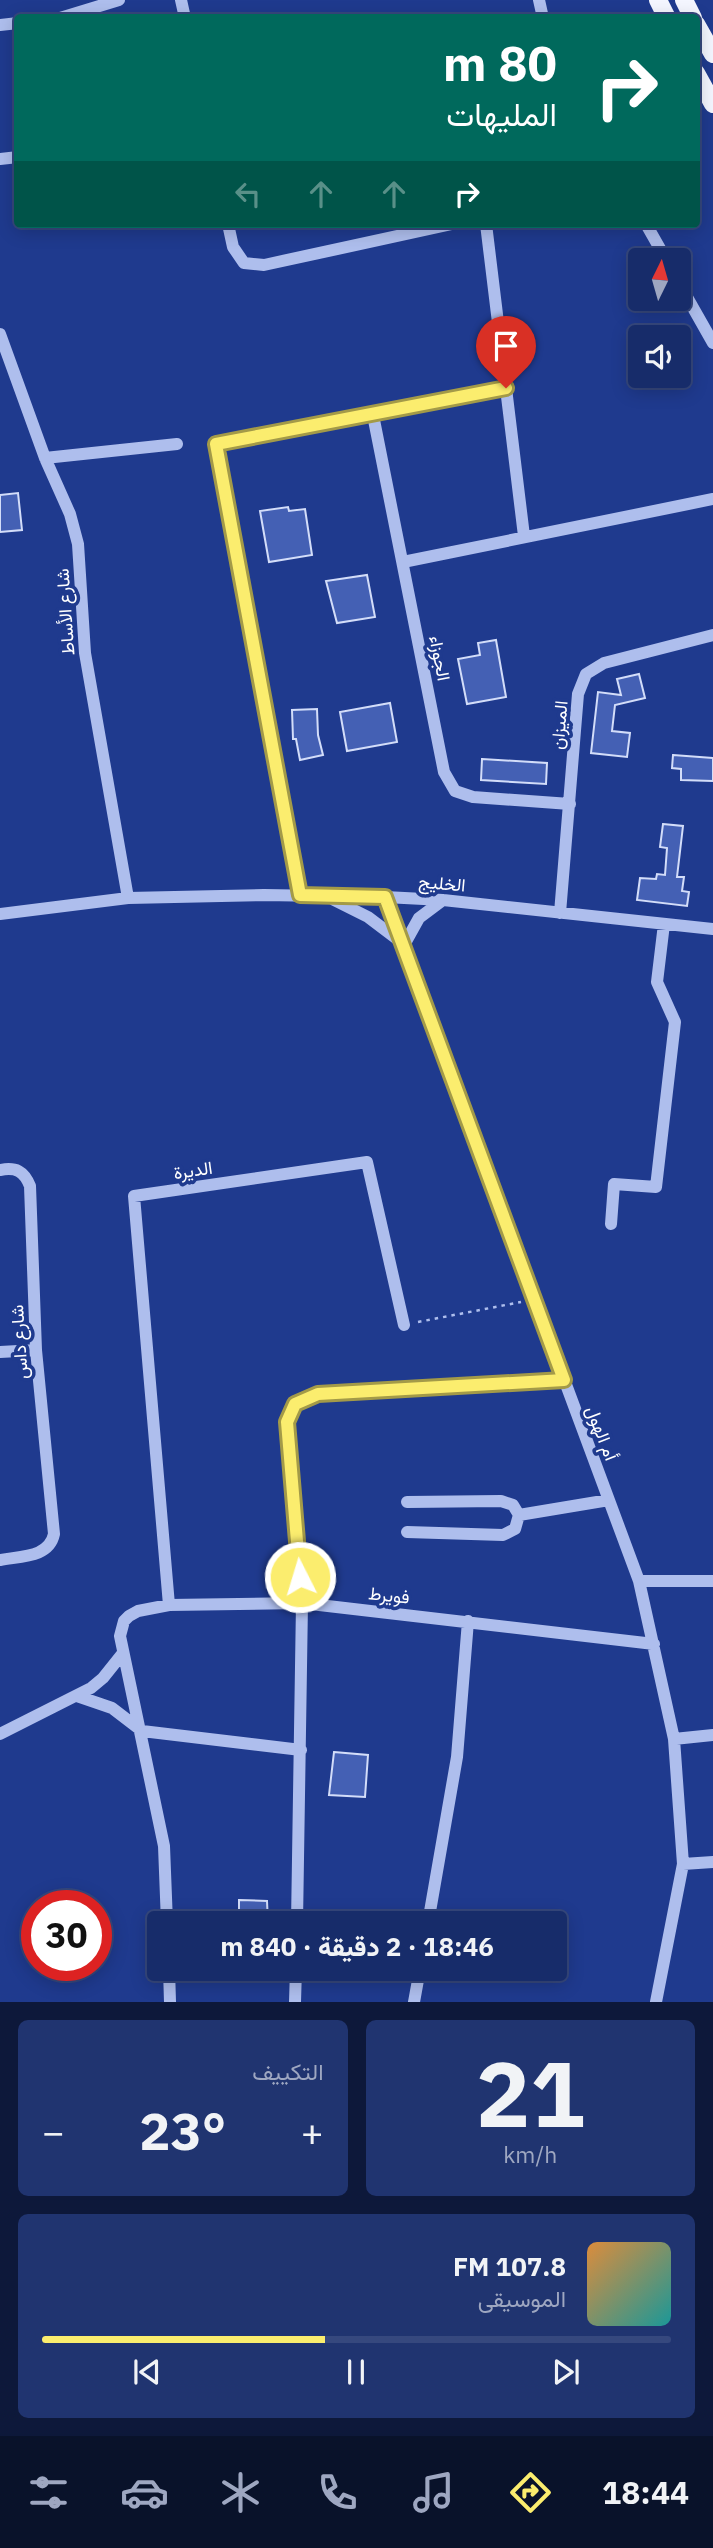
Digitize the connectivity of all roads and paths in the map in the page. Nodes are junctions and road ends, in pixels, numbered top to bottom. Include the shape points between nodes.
1 (120, 0) edge
2 (84, 5) edge
3 (67, 14) edge
4 (700, 31) edge
5 (713, 54) edge
6 (700, 80) edge
7 (713, 104) edge
8 (229, 228) edge
9 (434, 228) edge
10 (486, 228) edge
11 (648, 228) edge
12 (660, 248) edge
13 (691, 304) edge
14 (0, 334) edge
15 (713, 343) edge
16 (506, 388) junction
17 (373, 415) junction
18 (177, 444) dead end
19 (45, 458) junction
20 (713, 499) edge
21 (524, 536) junction
22 (403, 562) junction
23 (713, 635) edge
24 (570, 804) junction
25 (300, 895) junction
26 (327, 896) junction
27 (385, 897) junction
28 (128, 898) junction
29 (443, 900) junction
30 (560, 913) junction
31 (0, 914) edge
32 (664, 924) junction
33 (713, 929) edge
34 (404, 945) junction
35 (0, 1170) edge
36 (611, 1224) dead end
37 (534, 1300) junction
38 (404, 1325) joint
39 (36, 1350) junction
40 (0, 1352) edge
41 (564, 1380) junction
42 (609, 1500) junction
43 (407, 1502) dead end
44 (519, 1515) junction
45 (407, 1532) dead end
46 (0, 1560) edge
47 (639, 1581) junction
48 (713, 1581) edge
49 (302, 1603) junction
50 (169, 1605) junction
51 (468, 1621) junction
52 (653, 1644) junction
53 (123, 1653) junction
54 (77, 1696) junction
55 (142, 1731) junction
56 (0, 1734) edge
57 (713, 1735) edge
58 (674, 1739) junction
59 (301, 1750) junction
60 (713, 1862) edge
61 (683, 1864) junction
62 (167, 1911) edge
63 (297, 1911) edge
64 (430, 1911) edge
65 (169, 1981) edge
66 (296, 1981) edge
67 (418, 1981) edge
68 (170, 2002) edge
69 (295, 2002) edge
70 (414, 2002) edge
71 (656, 2002) edge

1 - 2 street
2 - 3 street
4 - 5 main road
6 - 7 main road
8 - 9 street via 233,247 244,263 264,265
10 - 16 street
11 - 12 street
13 - 15 street
14 - 19 street, شارع الأساط
16 - 17 street
16 - 21 street
17 - 22 street, الجوزاء
17 - 25 street via 216,444
18 - 19 street
19 - 28 street, شارع الأساط via 78,544 85,653
20 - 21 street
21 - 22 street
22 - 24 street, الجوزاء via 444,772 455,791
23 - 24 street, الميزان via 604,663 586,674 578,694
24 - 30 street, الميزان
25 - 26 street, الخليج
25 - 28 street, الخليج
26 - 27 street, الخليج
26 - 34 street via 368,917
27 - 29 street, الخليج
27 - 34 street, أم الهول
28 - 31 street, الخليج
29 - 30 street, الخليج
29 - 34 street via 419,918
30 - 32 street, الخليج
32 - 33 street, الخليج
32 - 36 street via 657,982 675,1022 656,1187 614,1184
34 - 37 street, أم الهول
35 - 39 street, شارع داس via 19,1170 30,1186
37 - 38 path
37 - 41 street, أم الهول
38 - 50 street, الديرة via 366,1162 134,1196
39 - 40 street
39 - 46 street, شارع داس via 54,1534 43,1552
41 - 42 street, أم الهول
41 - 49 street via 318,1394 295,1404 287,1422
42 - 44 street
42 - 47 street, أم الهول
43 - 44 street via 501,1501 513,1505
44 - 45 street via 515,1529 503,1535
47 - 48 street
47 - 52 street, أم الهول
49 - 50 street, فويرط
49 - 51 street, فويرط
49 - 59 street
50 - 53 street, فويرط via 138,1611 124,1621 120,1636
51 - 52 street, فويرط
51 - 64 street via 457,1756
52 - 58 street, أم الهول
53 - 54 street via 103,1678
53 - 55 street
54 - 55 street via 112,1708
54 - 56 street
55 - 59 street
55 - 62 street via 164,1846
57 - 58 street
58 - 61 street, أم الهول
59 - 63 street
60 - 61 street
61 - 71 street, أم الهول
65 - 68 street
66 - 69 street
67 - 70 street

